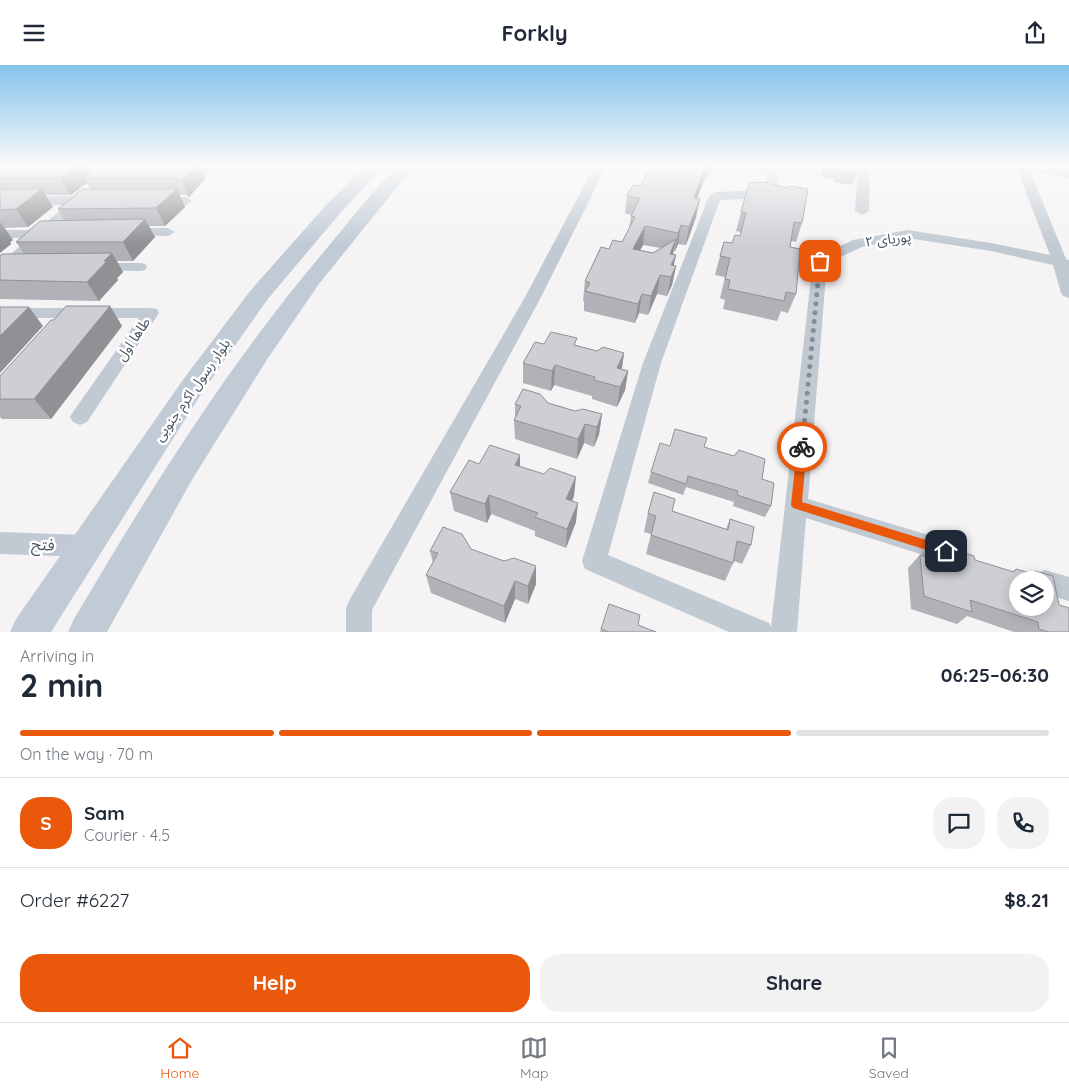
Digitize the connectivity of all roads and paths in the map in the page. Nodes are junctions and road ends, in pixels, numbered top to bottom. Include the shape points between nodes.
1 (351, 191) edge
2 (384, 191) edge
3 (587, 191) edge
4 (770, 191) edge
5 (863, 191) edge
6 (1033, 191) edge
7 (95, 195) edge
8 (0, 201) edge
9 (78, 201) junction
10 (147, 201) edge
11 (186, 201) dead end
12 (862, 211) dead end
13 (168, 232) dead end
14 (62, 233) edge
15 (110, 233) edge
16 (0, 234) edge
17 (43, 234) junction
18 (1064, 263) edge
19 (24, 267) edge
20 (82, 267) edge
21 (140, 267) dead end
22 (2, 269) edge
23 (1069, 293) edge
24 (0, 313) edge
25 (72, 313) junction
26 (59, 328) edge
27 (80, 417) dead end
28 (796, 505) junction
29 (0, 543) edge
30 (85, 546) junction
31 (974, 560) edge
32 (1054, 585) edge
33 (1069, 589) edge
34 (29, 632) edge
35 (87, 632) edge
36 (359, 632) edge
37 (760, 632) edge
38 (784, 632) edge

1 - 30 main road, بلوار رسول اکرم جنوبی via 260,295 194,384
2 - 35 main road via 276,328 201,437 146,526
3 - 36 street via 532,299 358,608
4 - 37 street via 715,196 652,363 594,561
5 - 12 street
6 - 18 street
7 - 9 street
8 - 9 street
9 - 17 street
10 - 11 street
13 - 15 street
14 - 17 street
16 - 17 street
17 - 22 street
18 - 23 street
18 - 28 street, پوریای ۲ via 908,234 858,243 820,261
19 - 22 street
20 - 21 street
24 - 25 street, طاها اول
25 - 26 street
25 - 27 street, طاها اول via 151,313
28 - 31 street
28 - 38 street, پوریای ۲
29 - 30 street, فتح
30 - 34 main road, بلوار رسول اکرم جنوبی
32 - 33 street

